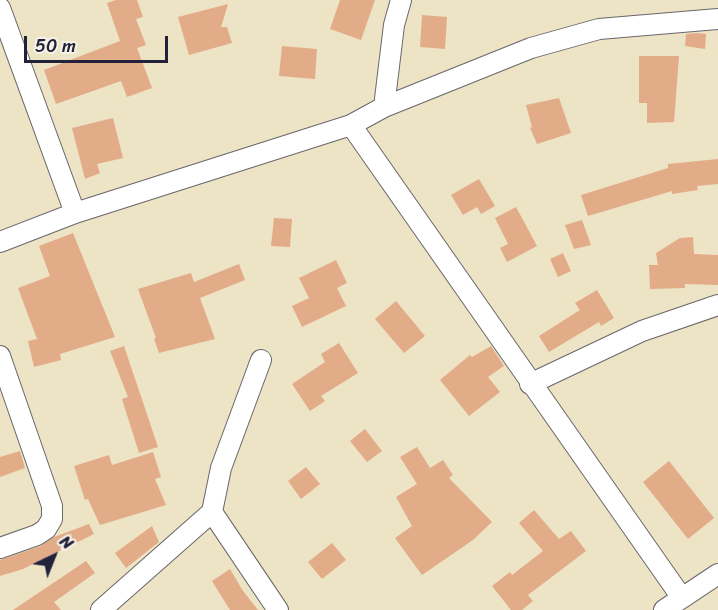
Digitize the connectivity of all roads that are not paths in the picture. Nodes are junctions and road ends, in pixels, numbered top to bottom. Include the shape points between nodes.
1 (401, 0) edge
2 (0, 8) edge
3 (718, 19) edge
4 (384, 107) junction
5 (351, 125) junction
6 (75, 213) junction
7 (0, 242) edge
8 (718, 305) edge
9 (0, 356) edge
10 (261, 360) dead end
11 (530, 384) junction
12 (212, 512) junction
13 (0, 548) edge
14 (718, 574) edge
15 (682, 598) junction
16 (101, 610) edge
17 (278, 610) edge
18 (664, 610) edge

1 - 4 street
2 - 6 street
3 - 4 street via 599,29 563,38
4 - 5 street
5 - 6 street
5 - 11 street
6 - 7 street
8 - 11 street via 642,331
9 - 13 street via 52,506 52,519 37,535
10 - 12 street via 221,468
11 - 15 street
12 - 16 street
12 - 17 street
14 - 15 street
15 - 18 street

